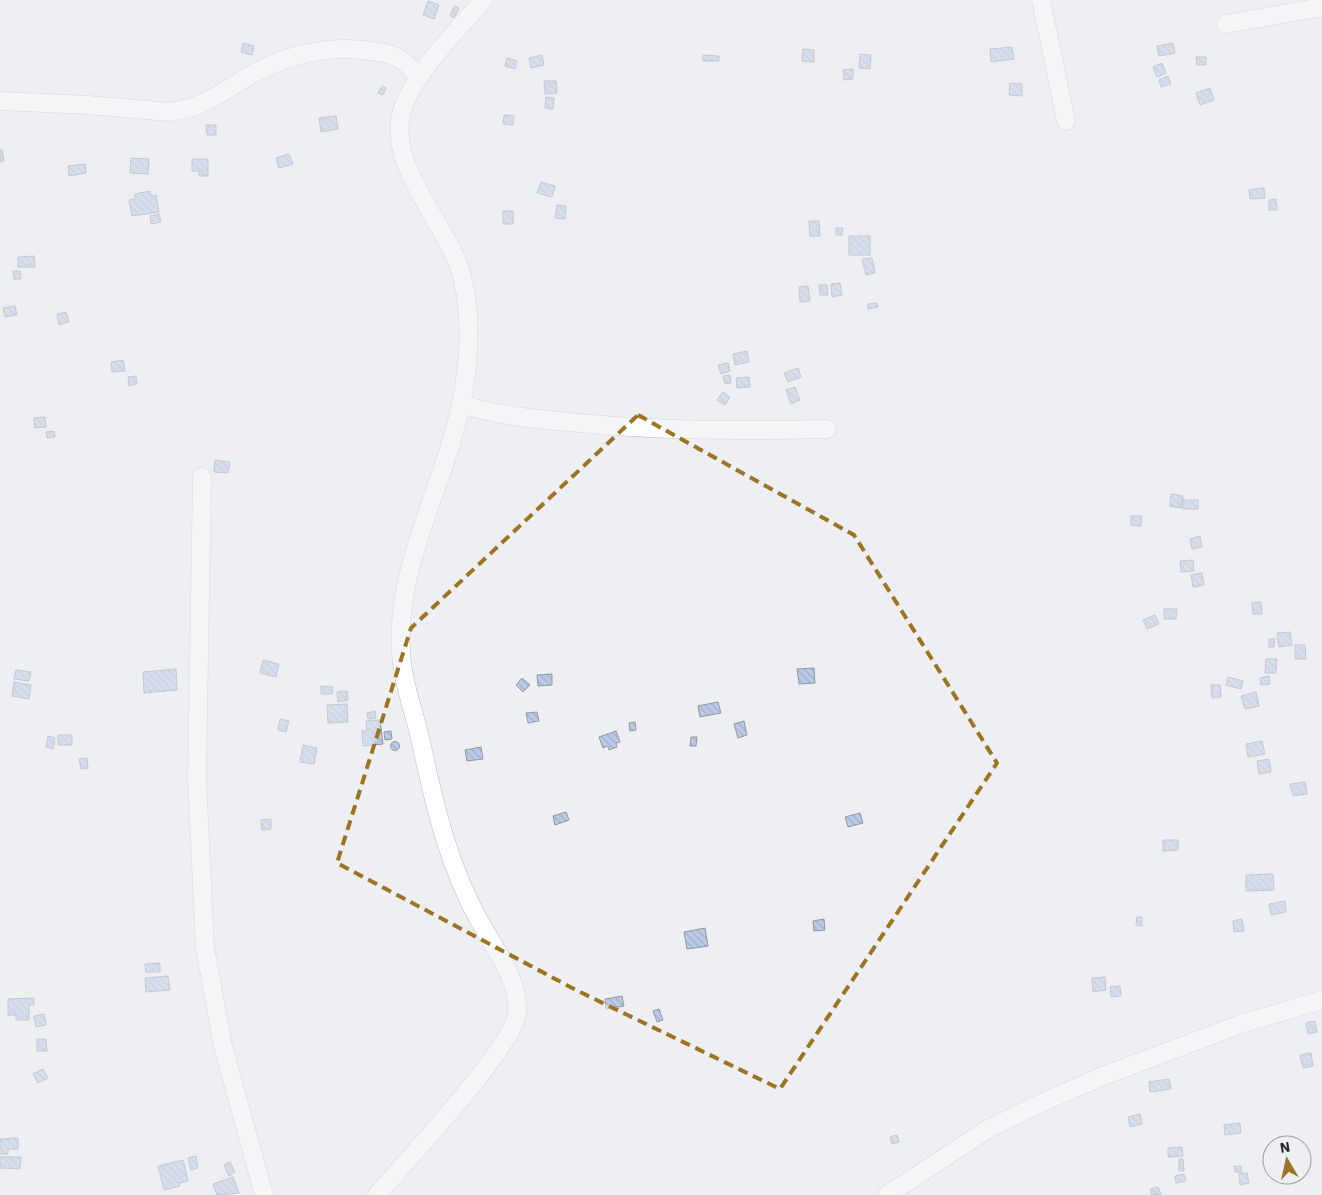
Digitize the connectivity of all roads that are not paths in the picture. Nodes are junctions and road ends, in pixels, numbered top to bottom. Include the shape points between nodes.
1 (483, 0) edge
2 (1041, 0) edge
3 (1322, 7) edge
4 (1226, 24) dead end
5 (419, 77) junction
6 (0, 101) edge
7 (1066, 121) dead end
8 (461, 404) junction
9 (828, 429) dead end
10 (202, 477) dead end
11 (1322, 1000) edge
12 (264, 1195) edge
13 (377, 1195) edge
14 (887, 1195) edge

1 - 5 street
2 - 7 street
3 - 4 street
5 - 6 street via 399,57 340,49 278,62 208,102 170,112
5 - 8 street via 403,109 400,132 403,153 425,204 459,266 467,296 468,350
8 - 9 street via 511,416 628,427
8 - 13 street via 445,466 414,550 401,619 401,644 404,674 450,853 468,902 509,975 517,999 517,1016 508,1035 475,1082
10 - 12 street via 196,778 205,948 222,1046
11 - 14 street via 1241,1024 1041,1103 988,1130

